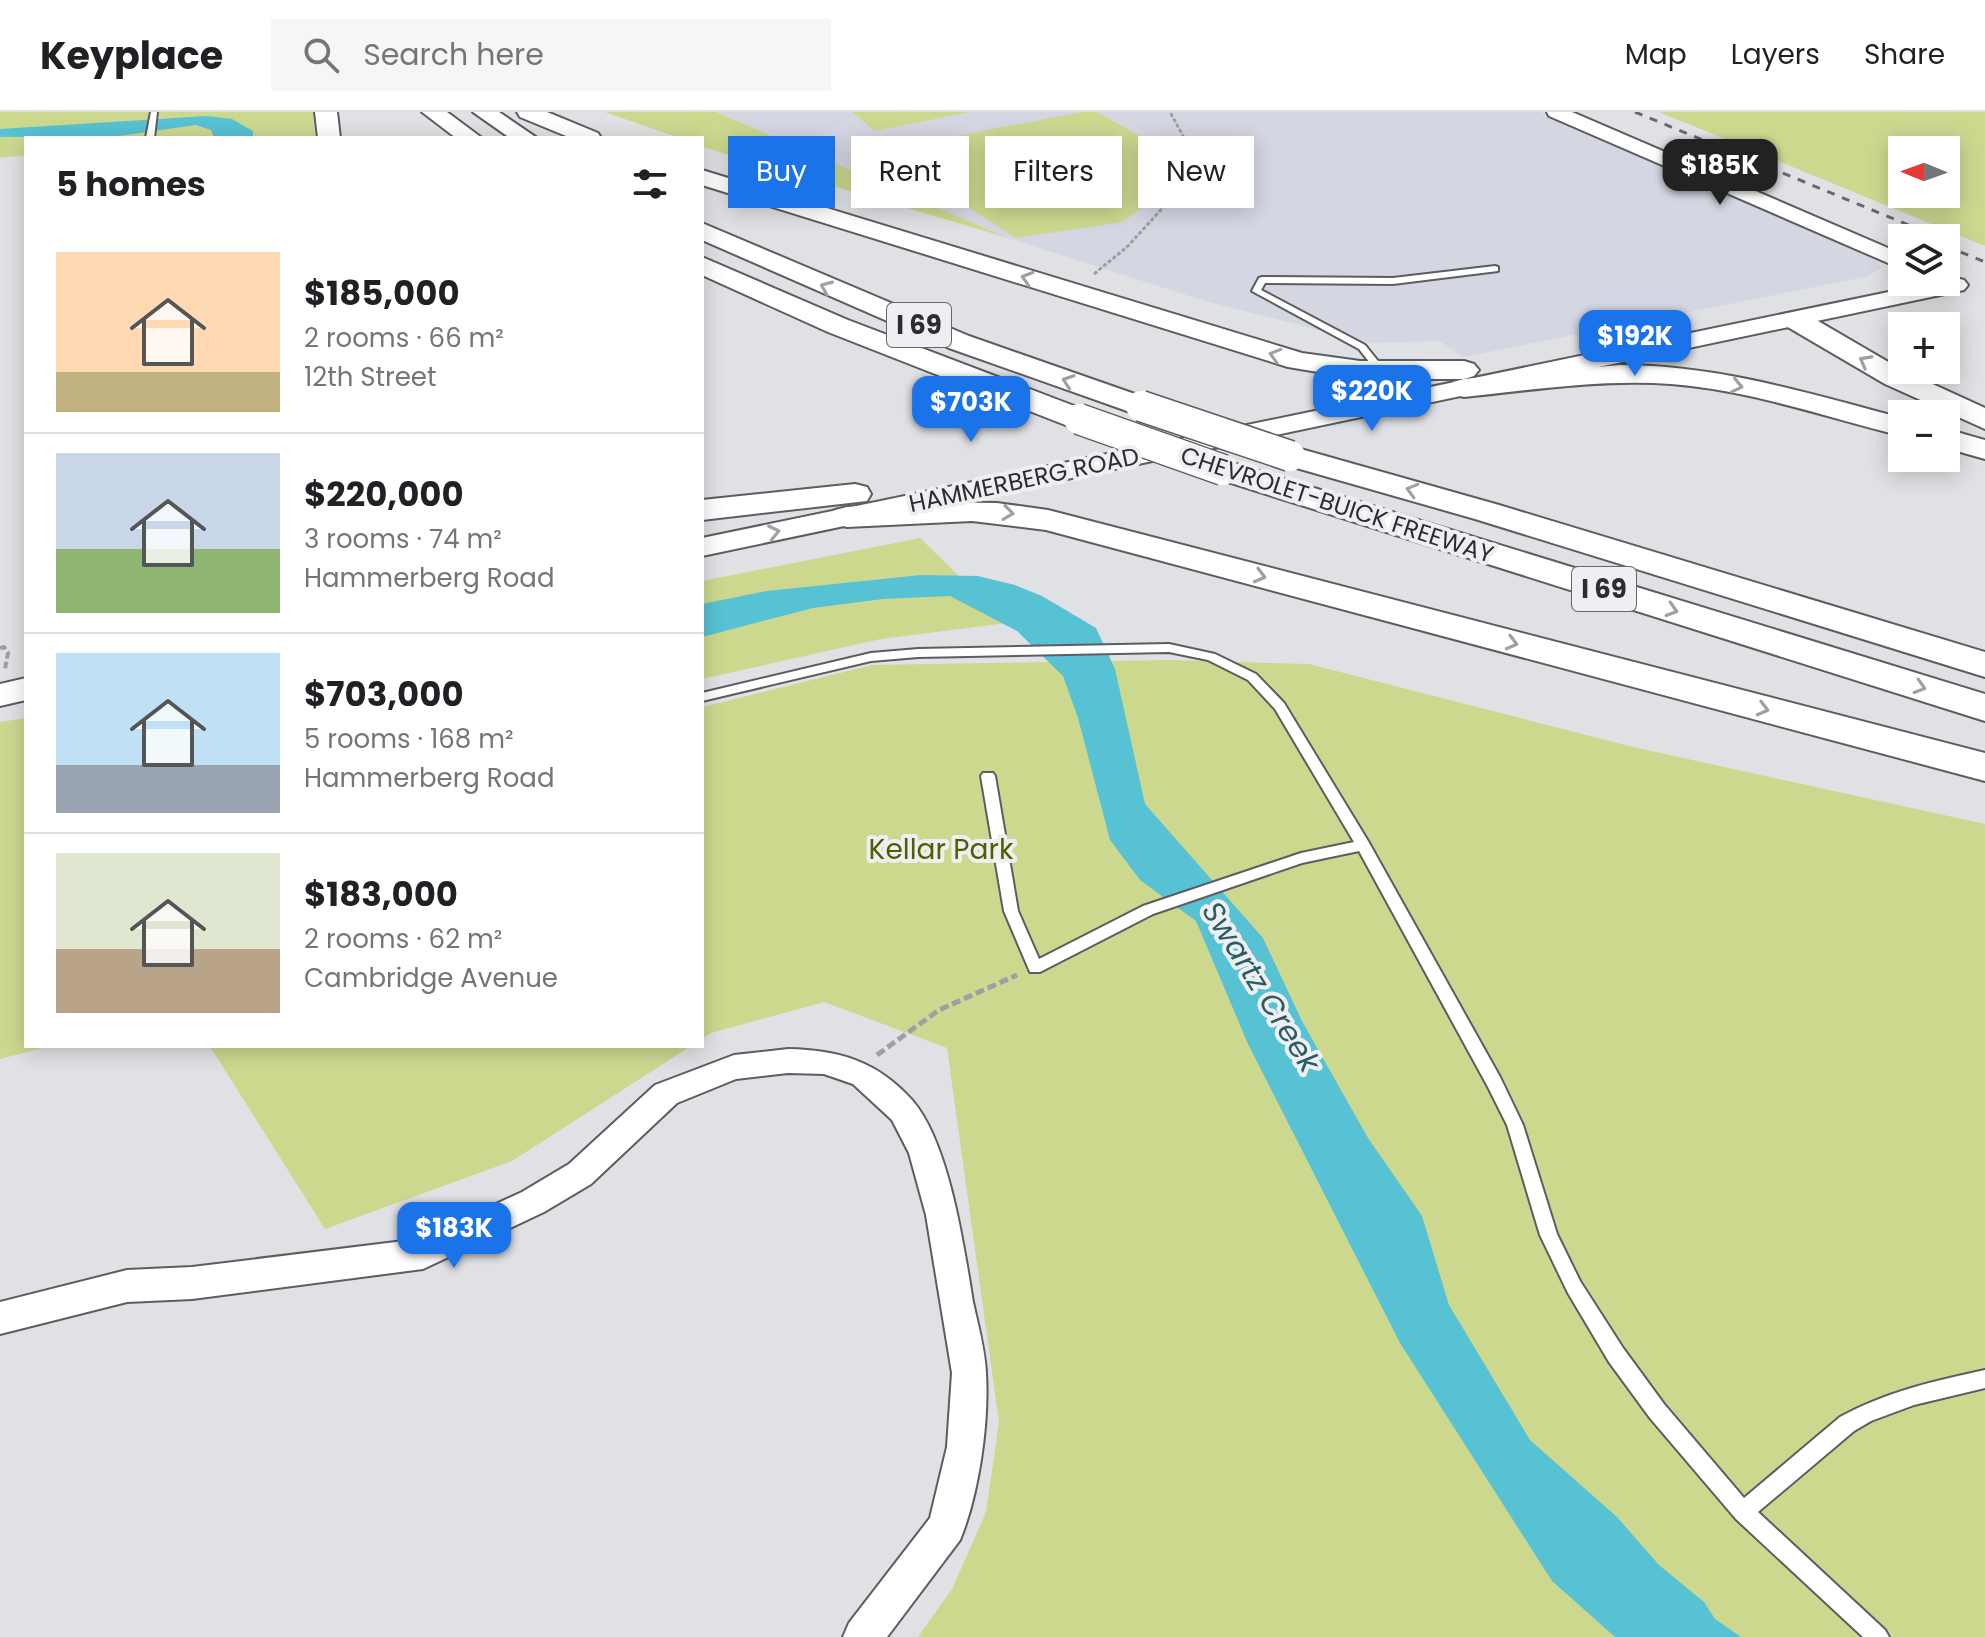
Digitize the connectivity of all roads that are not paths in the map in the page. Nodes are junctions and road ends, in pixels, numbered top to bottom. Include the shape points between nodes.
1 (326, 112) edge
2 (433, 112) edge
3 (484, 112) edge
4 (528, 112) edge
5 (1556, 112) edge
6 (153, 116) edge
7 (150, 136) edge
8 (329, 136) edge
9 (468, 136) edge
10 (523, 136) edge
11 (585, 136) edge
12 (704, 178) edge
13 (704, 232) edge
14 (1888, 256) edge
15 (704, 266) edge
16 (1495, 269) dead end
17 (1888, 283) edge
18 (704, 285) edge
19 (1910, 296) edge
20 (1750, 311) junction
21 (1796, 320) junction
22 (1381, 371) junction
23 (1464, 379) junction
24 (1074, 417) junction
25 (1985, 420) edge
26 (1888, 424) edge
27 (1960, 442) edge
28 (1985, 450) edge
29 (851, 505) junction
30 (704, 510) edge
31 (1487, 512) junction
32 (704, 526) edge
33 (704, 546) edge
34 (1985, 637) edge
35 (1985, 665) edge
36 (24, 689) edge
37 (0, 695) edge
38 (704, 697) edge
39 (1985, 708) edge
40 (1985, 767) edge
41 (988, 776) dead end
42 (1363, 845) junction
43 (0, 1318) edge
44 (1985, 1379) edge
45 (1743, 1512) junction
46 (863, 1637) edge
47 (1878, 1637) edge

1 - 8 highway
2 - 9 highway
3 - 10 highway
4 - 11 highway
5 - 14 street
6 - 7 lane
22 -> 12 highway via 1319,366 1276,355
31 -> 13 highway, CHEVROLET-BUICK FREEWAY / I 69, bridge via 1290,456 959,342
15 - 24 highway, CHEVROLET-BUICK FREEWAY / I 69 via 838,326
16 - 22 lane via 1393,281 1262,280 1256,291 1362,347
17 - 20 street, HAMMERBERG ROAD
18 - 24 highway via 884,360
19 - 21 street, HAMMERBERG ROAD
20 - 21 street
20 - 23 street, HAMMERBERG ROAD
21 - 23 street, HAMMERBERG ROAD
25 -> 21 highway via 1895,378
22 - 23 highway
23 -> 26 highway via 1672,375
23 - 29 street, HAMMERBERG ROAD
24 -> 39 highway, CHEVROLET-BUICK FREEWAY / I 69, bridge via 1223,470
27 - 28 highway
29 - 30 highway
29 - 32 street, HAMMERBERG ROAD
33 -> 29 street, HAMMERBERG ROAD
29 -> 40 highway via 1000,511 1048,520
31 - 34 highway
31 - 35 highway, CHEVROLET-BUICK FREEWAY / I 69
36 - 37 street
38 - 42 lane via 871,657 1115,648 1189,651 1252,677 1280,706
41 - 42 lane via 1011,911 1035,968 1148,910 1301,858
42 - 45 lane via 1515,1125 1549,1235 1574,1287 1657,1411
43 - 46 street via 127,1286 192,1283 423,1254 580,1174 666,1094 734,1067 788,1061 870,1065 924,1151 945,1228 969,1373 965,1447 947,1527
44 - 45 lane via 1890,1401 1866,1413
45 - 47 lane

